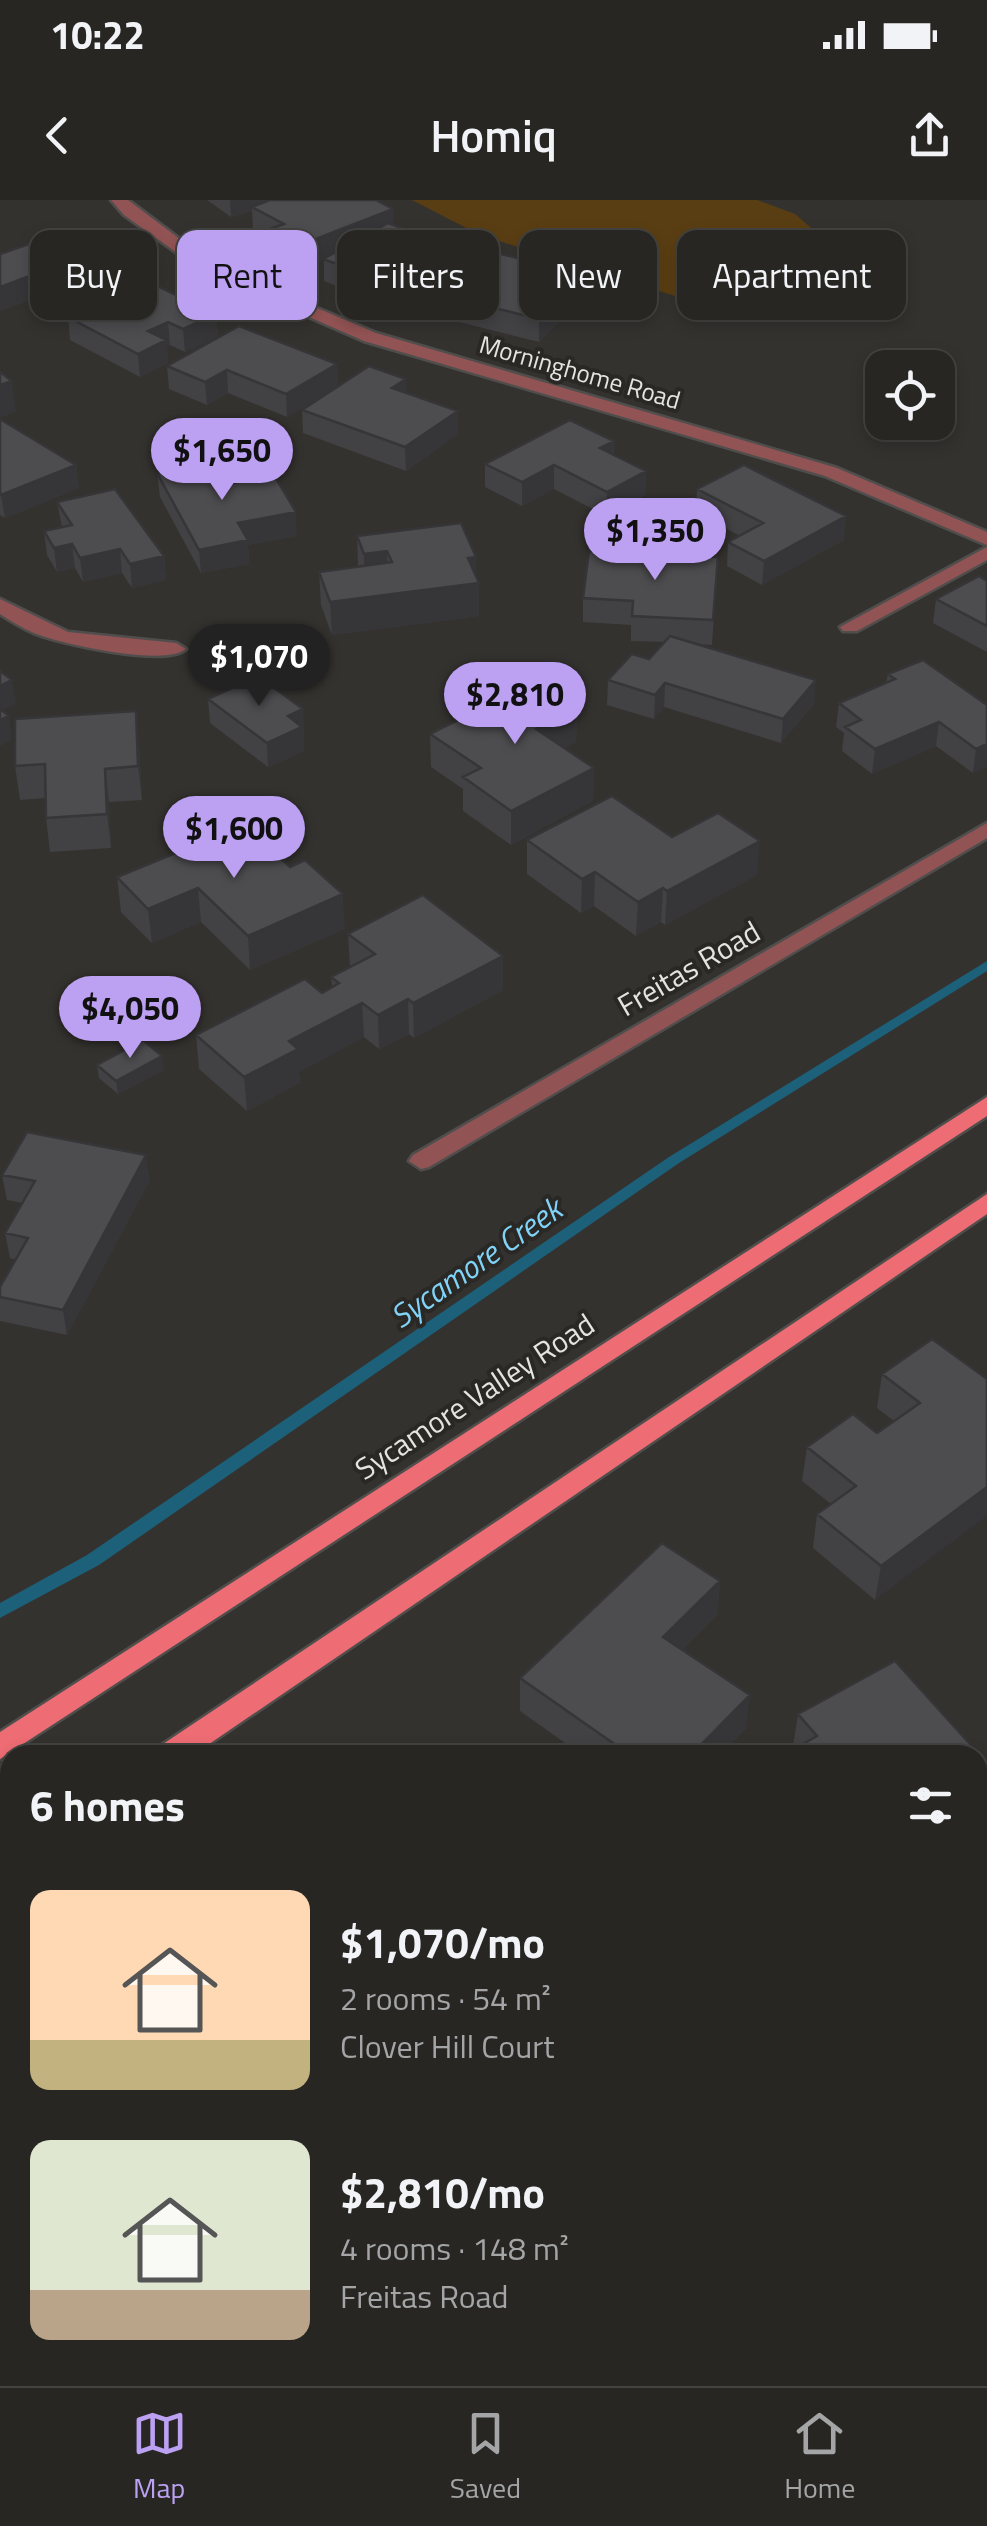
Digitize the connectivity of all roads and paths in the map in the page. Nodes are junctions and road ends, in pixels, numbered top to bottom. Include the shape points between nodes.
1 (120, 200) edge
2 (987, 539) edge
3 (987, 553) edge
4 (0, 604) edge
5 (850, 628) dead end
6 (176, 649) dead end
7 (987, 829) edge
8 (987, 1105) edge
9 (421, 1161) dead end
10 (987, 1202) edge
11 (3, 1745) edge
12 (185, 1745) edge

1 - 2 street, Morninghome Road via 207,268 370,337 831,472
3 - 5 street
4 - 6 street via 83,645
7 - 9 street, Freitas Road
8 - 11 main road, Sycamore Valley Road
10 - 12 main road

